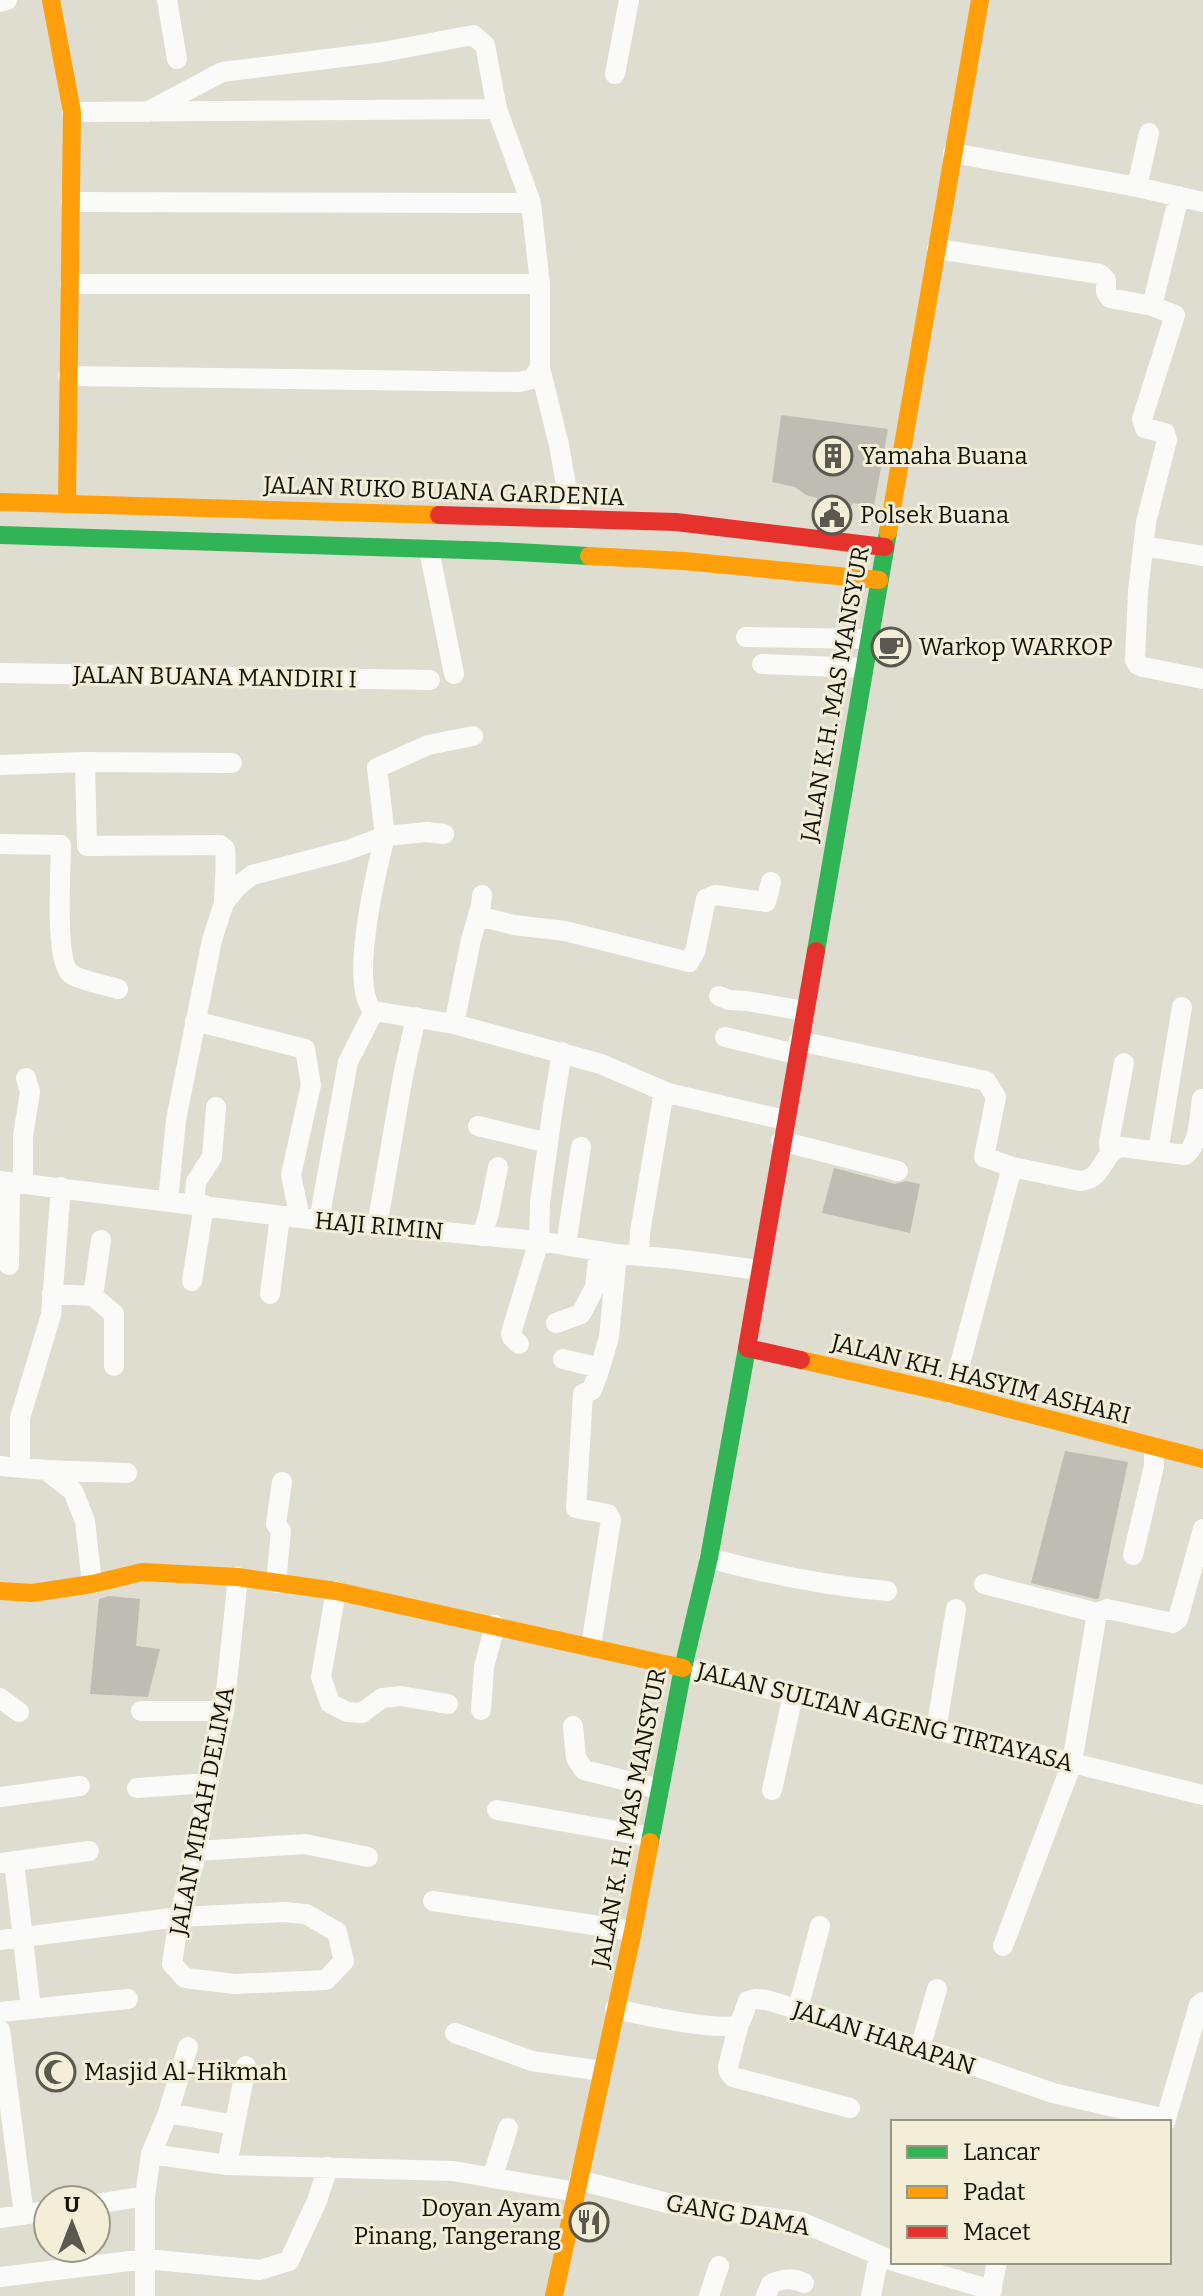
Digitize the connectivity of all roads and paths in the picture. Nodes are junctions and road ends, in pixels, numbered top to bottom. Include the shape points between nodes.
1 (7, 0) edge
2 (51, 0) edge
3 (629, 0) edge
4 (980, 0) edge
5 (172, 1) edge
6 (0, 2) edge
7 (177, 59) dead end
8 (615, 74) dead end
9 (497, 109) junction
10 (72, 112) junction
11 (147, 112) junction
12 (1149, 133) dead end
13 (953, 153) junction
14 (1137, 187) junction
15 (1179, 196) junction
16 (71, 202) junction
17 (1203, 202) edge
18 (531, 203) junction
19 (937, 249) junction
20 (70, 284) junction
21 (540, 284) junction
22 (1152, 306) junction
23 (540, 368) junction
24 (68, 376) junction
25 (0, 502) edge
26 (67, 503) junction
27 (192, 507) junction
28 (497, 516) junction
29 (572, 519) junction
30 (0, 535) edge
31 (192, 541) junction
32 (833, 541) junction
33 (1143, 546) junction
34 (885, 547) junction
35 (429, 550) junction
36 (497, 551) junction
37 (1203, 556) edge
38 (833, 576) junction
39 (879, 580) junction
40 (746, 637) dead end
41 (869, 639) junction
42 (762, 664) dead end
43 (864, 668) junction
44 (0, 673) edge
45 (454, 674) dead end
46 (1203, 679) edge
47 (430, 680) dead end
48 (473, 736) dead end
49 (85, 762) junction
50 (232, 763) dead end
51 (0, 765) edge
52 (444, 834) dead end
53 (385, 836) junction
54 (0, 844) edge
55 (771, 882) dead end
56 (482, 895) dead end
57 (224, 903) junction
58 (478, 916) junction
59 (118, 989) dead end
60 (719, 996) dead end
61 (1182, 1007) dead end
62 (374, 1011) junction
63 (804, 1011) junction
64 (416, 1017) junction
65 (195, 1021) junction
66 (454, 1024) junction
67 (725, 1037) dead end
68 (798, 1048) junction
69 (562, 1052) junction
70 (1124, 1063) dead end
71 (26, 1078) dead end
72 (664, 1091) junction
73 (1203, 1098) edge
74 (216, 1107) dead end
75 (785, 1120) junction
76 (478, 1126) dead end
77 (781, 1141) junction
78 (548, 1143) junction
79 (581, 1147) dead end
80 (1158, 1152) junction
81 (1110, 1153) junction
82 (498, 1167) dead end
83 (1012, 1167) junction
84 (898, 1171) dead end
85 (11, 1182) edge
86 (61, 1187) junction
87 (168, 1201) junction
88 (199, 1204) junction
89 (299, 1218) junction
90 (377, 1226) junction
91 (482, 1236) junction
92 (101, 1240) dead end
93 (539, 1241) junction
94 (566, 1245) junction
95 (608, 1252) junction
96 (639, 1255) junction
97 (9, 1265) dead end
98 (759, 1270) junction
99 (192, 1281) dead end
100 (52, 1294) junction
101 (270, 1294) dead end
102 (93, 1296) junction
103 (556, 1323) dead end
104 (519, 1344) dead end
105 (747, 1348) junction
106 (563, 1359) dead end
107 (114, 1366) dead end
108 (600, 1368) junction
109 (952, 1394) junction
110 (10, 1417) edge
111 (1154, 1447) junction
112 (1203, 1459) edge
113 (10, 1467) edge
114 (46, 1470) junction
115 (127, 1473) dead end
116 (282, 1482) dead end
117 (1203, 1529) edge
118 (1133, 1555) dead end
119 (709, 1558) junction
120 (238, 1577) junction
121 (276, 1583) junction
122 (92, 1584) junction
123 (984, 1584) dead end
124 (0, 1591) edge
125 (336, 1591) junction
126 (887, 1591) dead end
127 (956, 1609) dead end
128 (1097, 1613) junction
129 (495, 1625) junction
130 (591, 1646) junction
131 (683, 1668) junction
132 (793, 1695) junction
133 (0, 1698) edge
134 (448, 1704) dead end
135 (481, 1710) dead end
136 (141, 1711) dead end
137 (224, 1711) junction
138 (19, 1712) dead end
139 (573, 1726) dead end
140 (936, 1730) junction
141 (1072, 1763) junction
142 (208, 1783) junction
143 (80, 1786) dead end
144 (137, 1788) dead end
145 (659, 1789) junction
146 (772, 1790) dead end
147 (1203, 1795) edge
148 (0, 1797) edge
149 (497, 1810) dead end
150 (651, 1837) junction
151 (89, 1851) dead end
152 (197, 1851) junction
153 (368, 1857) dead end
154 (7, 1862) edge
155 (433, 1901) dead end
156 (179, 1917) junction
157 (820, 1926) dead end
158 (633, 1931) junction
159 (24, 1937) junction
160 (0, 1940) edge
161 (1003, 1946) dead end
162 (937, 1989) dead end
163 (128, 1999) dead end
164 (1203, 2002) edge
165 (31, 2009) junction
166 (615, 2009) junction
167 (798, 2009) junction
168 (0, 2012) edge
169 (739, 2023) junction
170 (0, 2030) edge
171 (455, 2033) dead end
172 (188, 2047) dead end
173 (920, 2049) junction
174 (246, 2066) dead end
175 (602, 2071) junction
176 (850, 2108) dead end
177 (168, 2113) junction
178 (1162, 2120) edge
179 (1166, 2120) edge
180 (235, 2125) junction
181 (508, 2128) dead end
182 (151, 2154) junction
183 (227, 2165) junction
184 (328, 2167) junction
185 (492, 2178) junction
186 (578, 2186) junction
187 (145, 2196) junction
188 (112, 2201) edge
189 (32, 2214) edge
190 (24, 2215) junction
191 (0, 2218) edge
192 (146, 2259) junction
193 (889, 2260) edge
194 (901, 2264) edge
195 (997, 2264) edge
196 (719, 2266) dead end
197 (0, 2277) edge
198 (804, 2283) dead end
199 (991, 2293) edge
200 (145, 2296) edge
201 (554, 2296) edge
202 (709, 2296) edge
203 (766, 2296) edge
204 (871, 2296) edge

1 - 6 street
2 - 10 main road
3 - 8 street
4 - 13 main road, JALAN K.H. MAS MANSYUR
5 - 7 street
9 - 11 street
9 - 11 street via 485,45 473,35 222,72
9 - 18 street
10 - 11 street
10 - 16 main road
12 - 14 street
13 - 14 street
13 - 19 main road, JALAN K.H. MAS MANSYUR
14 - 15 street
15 - 17 street
15 - 22 street
16 - 18 street
16 - 20 main road
18 - 21 street
19 - 22 street via 1100,274 1110,298
19 - 34 main road, JALAN K.H. MAS MANSYUR
20 - 21 street
20 - 24 main road
21 - 23 street
22 - 33 street via 1175,318 1142,419 1145,428 1165,433 1167,440
23 - 24 street via 532,379 519,382
23 - 29 street
24 - 26 main road
25 - 26 main road, JALAN RUKO BUANA GARDENIA
26 - 27 main road, JALAN RUKO BUANA GARDENIA
27 - 28 main road, JALAN RUKO BUANA GARDENIA
27 - 31 main road
28 - 29 main road, JALAN RUKO BUANA GARDENIA
28 - 36 main road
29 - 32 main road, JALAN RUKO BUANA GARDENIA via 676,522
30 - 31 main road
31 - 35 main road
32 - 34 main road, JALAN RUKO BUANA GARDENIA
32 - 38 main road via 840,558
33 - 37 street
33 - 46 street via 1135,660 1143,667
34 - 39 main road, JALAN K.H. MAS MANSYUR
35 - 36 main road
35 - 45 street
36 - 38 main road
38 - 39 main road
39 - 41 main road, JALAN K.H. MAS MANSYUR
40 - 41 street
41 - 43 main road, JALAN K.H. MAS MANSYUR
42 - 43 street
43 - 63 main road, JALAN K.H. MAS MANSYUR
44 - 47 street, JALAN BUANA MANDIRI I
48 - 53 street via 428,745 377,768
49 - 50 street
49 - 51 street
49 - 57 street via 87,846 220,845 226,856
52 - 53 street
53 - 57 street via 252,875
53 - 62 street via 363,948 365,998
54 - 59 street via 61,845 65,966 73,975
55 - 58 street via 766,902 715,895 706,899 689,962
56 - 58 street
57 - 65 street
58 - 66 street
60 - 63 street
61 - 80 street
62 - 64 street
62 - 89 street via 348,1062
63 - 68 main road, JALAN K.H. MAS MANSYUR
64 - 66 street
64 - 90 street
65 - 87 street via 176,1120
65 - 89 street via 305,1049 311,1085 291,1175
66 - 69 street
67 - 68 street
68 - 75 main road, JALAN K.H. MAS MANSYUR
68 - 83 street via 986,1081 996,1097 984,1157
69 - 72 street
69 - 78 street
70 - 81 street
71 - 85 street via 30,1092
72 - 75 street
72 - 96 street
73 - 80 street via 1191,1151
74 - 88 street via 212,1157 196,1182
75 - 77 main road, JALAN K.H. MAS MANSYUR
76 - 78 street
77 - 84 street
77 - 98 main road, JALAN K.H. MAS MANSYUR
78 - 93 street
79 - 94 street
80 - 81 street via 1121,1147
81 - 83 street via 1089,1180
82 - 91 street
83 - 109 street
85 - 86 street, HAJI RIMIN
85 - 97 street
86 - 87 street, HAJI RIMIN
86 - 100 street
87 - 88 street, HAJI RIMIN
88 - 89 street, HAJI RIMIN
88 - 99 street
89 - 90 street, HAJI RIMIN
89 - 101 street
90 - 91 street, HAJI RIMIN
91 - 93 street, HAJI RIMIN
92 - 102 street
93 - 94 street, HAJI RIMIN
93 - 104 street via 511,1333
94 - 95 street, HAJI RIMIN
95 - 96 street, HAJI RIMIN
95 - 103 street via 581,1314
95 - 108 street via 609,1337
96 - 98 street, HAJI RIMIN
98 - 105 main road, JALAN K.H. MAS MANSYUR
100 - 102 street
100 - 110 street via 51,1315
102 - 107 street via 114,1314
105 - 109 main road, JALAN KH. HASYIM ASHARI
105 - 119 main road, JALAN K. H. MAS MANSYUR
106 - 108 street
108 - 130 street via 592,1390 583,1394 576,1508 608,1514 611,1520
109 - 111 main road, JALAN KH. HASYIM ASHARI
110 - 113 street
111 - 112 main road, JALAN KH. HASYIM ASHARI
111 - 118 street
113 - 114 street
114 - 115 street
114 - 122 street via 73,1491 85,1521
116 - 121 street
117 - 128 street via 1176,1622 1107,1609
119 - 126 street
119 - 131 main road, JALAN K. H. MAS MANSYUR
120 - 121 main road, JALAN SULTAN AGENG TIRTAYASA
120 - 122 main road, JALAN SULTAN AGENG TIRTAYASA via 142,1572
120 - 137 street, JALAN MIRAH DELIMA
121 - 125 main road, JALAN SULTAN AGENG TIRTAYASA
122 - 124 main road, JALAN SULTAN AGENG TIRTAYASA via 32,1593
123 - 128 street
125 - 129 main road, JALAN SULTAN AGENG TIRTAYASA
125 - 134 street via 321,1677 330,1703 362,1713 382,1698 401,1696
127 - 140 street
128 - 141 street
129 - 130 main road, JALAN SULTAN AGENG TIRTAYASA
129 - 135 street via 484,1667
130 - 131 main road, JALAN SULTAN AGENG TIRTAYASA
131 - 132 street, JALAN SULTAN AGENG TIRTAYASA
131 - 145 main road, JALAN K. H. MAS MANSYUR
132 - 140 street, JALAN SULTAN AGENG TIRTAYASA
132 - 146 street
133 - 138 street
136 - 137 street
137 - 142 street, JALAN MIRAH DELIMA
139 - 145 street via 576,1758 584,1770
140 - 141 street, JALAN SULTAN AGENG TIRTAYASA
141 - 147 street, JALAN SULTAN AGENG TIRTAYASA
141 - 161 street
142 - 144 street
142 - 152 street, JALAN MIRAH DELIMA
143 - 148 street
145 - 150 main road, JALAN K. H. MAS MANSYUR
149 - 150 street
150 - 158 main road, JALAN K. H. MAS MANSYUR
151 - 154 street
152 - 153 street via 305,1844
152 - 156 street, JALAN MIRAH DELIMA
154 - 159 street
155 - 158 street
156 - 156 street, JALAN MIRAH DELIMA via 306,1914 337,1932 344,1961 326,1980 235,1984 185,1978 172,1964
156 - 159 street
157 - 167 street
158 - 166 main road, JALAN K. H. MAS MANSYUR
159 - 160 street
159 - 165 street
162 - 173 street
163 - 165 street
164 - 179 street
165 - 168 street
166 - 169 street via 709,2027
166 - 175 main road, JALAN K. H. MAS MANSYUR
167 - 169 street, JALAN HARAPAN via 755,1999 748,2001
167 - 173 street, JALAN HARAPAN
169 - 176 street via 728,2067 733,2077
170 - 190 street
171 - 175 street via 532,2061
172 - 177 street
173 - 178 street, JALAN HARAPAN via 1053,2093
174 - 180 street
175 - 186 main road, JALAN K. H. MAS MANSYUR
177 - 180 street
177 - 182 street
180 - 183 street
181 - 185 street
182 - 183 street, GANG DAMA
182 - 187 street
183 - 184 street, GANG DAMA
184 - 185 street, GANG DAMA via 453,2171
184 - 192 street via 289,2261 260,2270
185 - 186 street, GANG DAMA
186 - 193 street, GANG DAMA via 801,2222
186 - 201 main road, JALAN K. H. MAS MANSYUR
187 - 188 street
187 - 192 street
189 - 190 street
190 - 191 street
192 - 197 street
192 - 200 street
193 - 204 street
194 - 199 street, GANG DAMA
195 - 199 street
196 - 202 street
198 - 203 street via 779,2280

